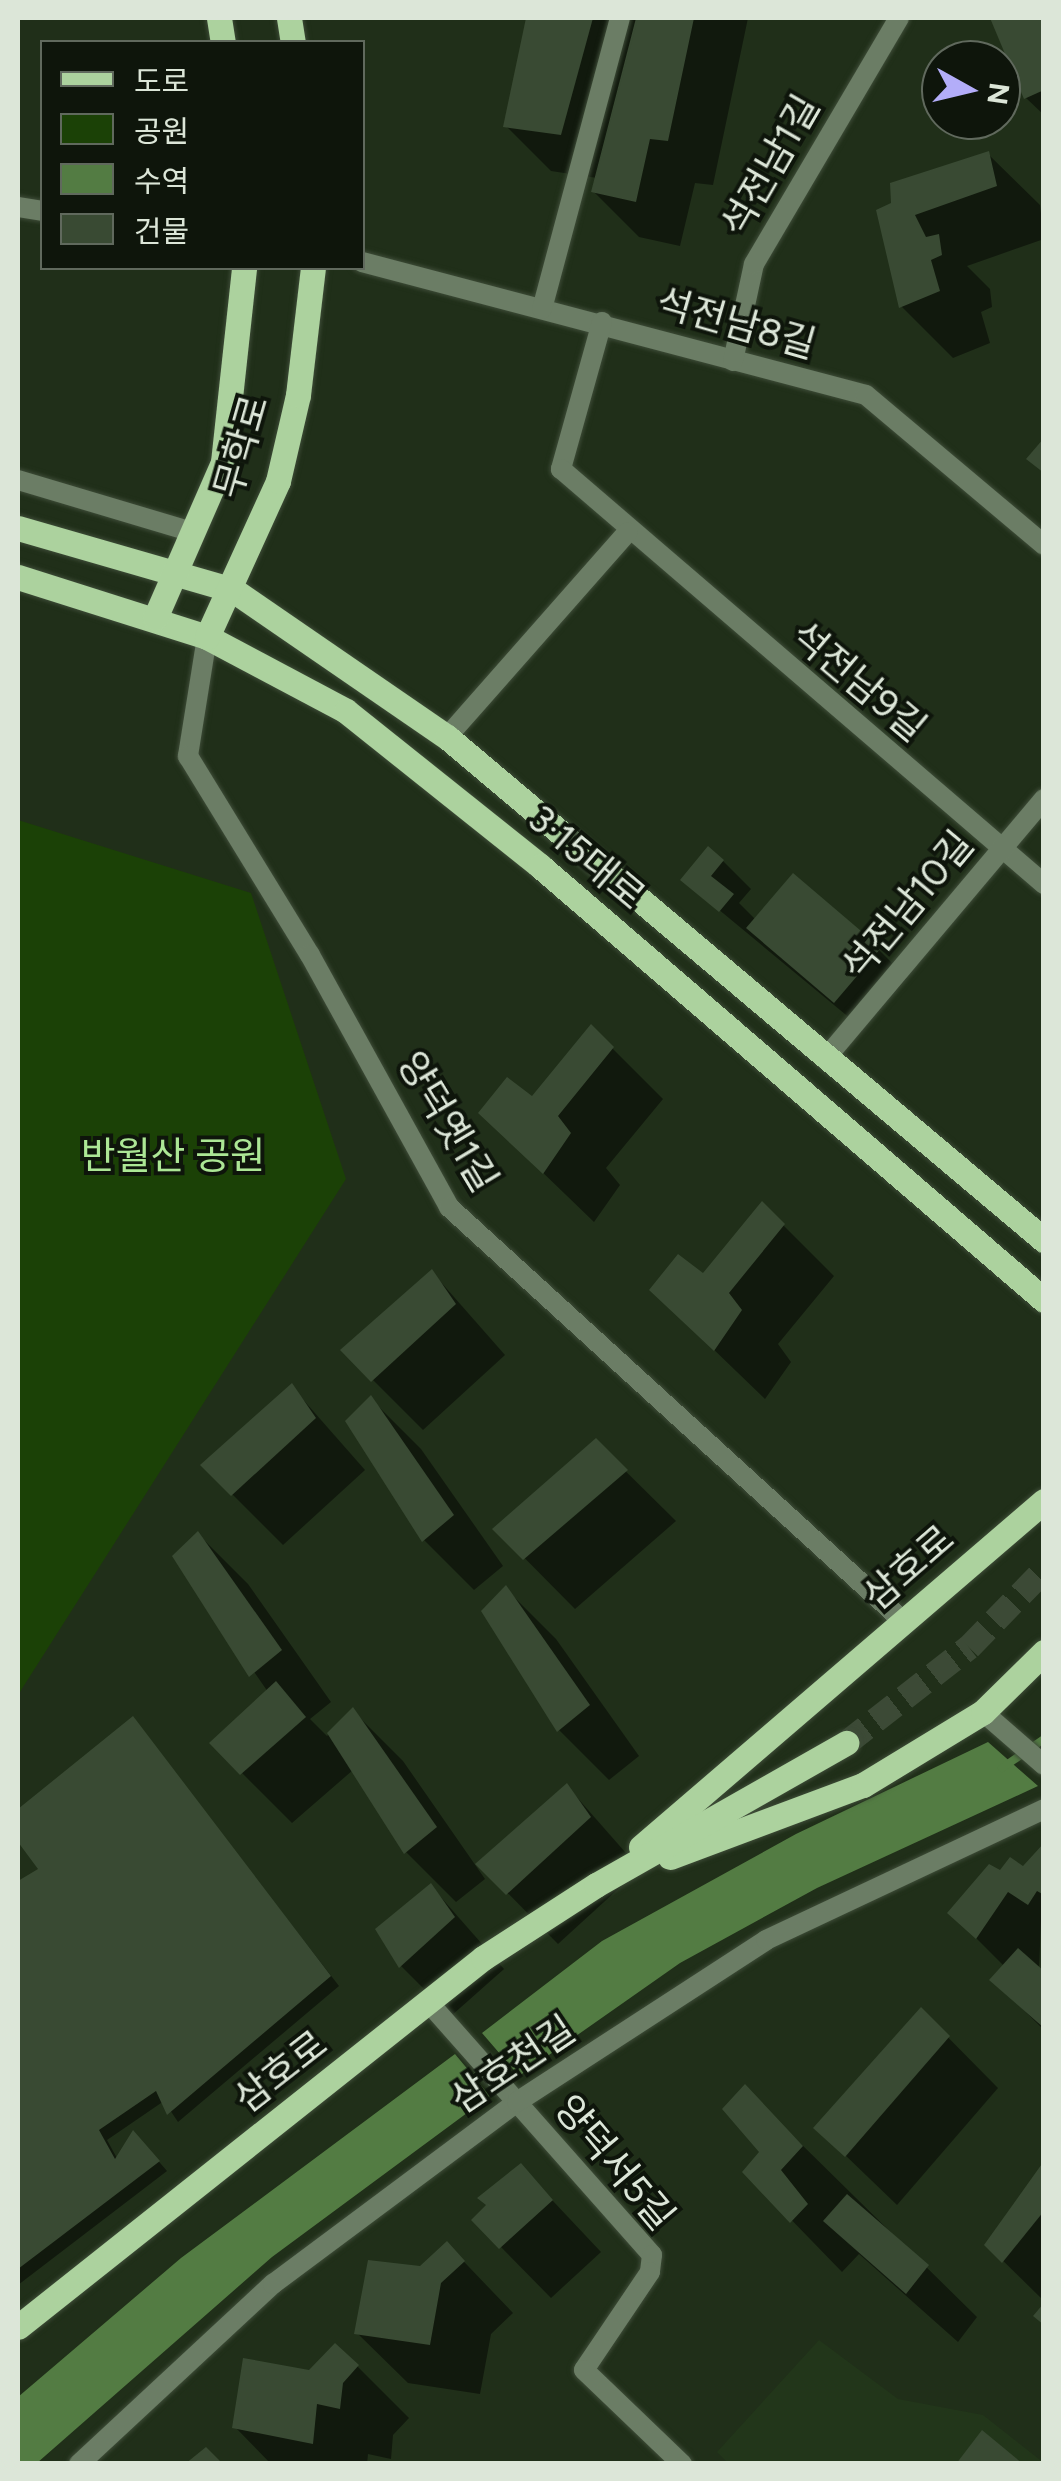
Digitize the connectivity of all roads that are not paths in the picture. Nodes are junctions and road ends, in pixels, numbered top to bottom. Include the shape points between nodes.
1 (620, 18) edge
2 (899, 18) edge
3 (365, 263) edge
4 (244, 270) edge
5 (313, 270) edge
6 (542, 309) junction
7 (602, 322) junction
8 (733, 361) junction
9 (18, 480) edge
10 (18, 528) edge
11 (192, 532) junction
12 (628, 532) junction
13 (1044, 545) edge
14 (173, 573) junction
15 (18, 577) edge
16 (233, 590) junction
17 (156, 618) junction
18 (207, 637) junction
19 (447, 738) junction
20 (1044, 799) edge
21 (1002, 850) junction
22 (1044, 884) edge
23 (825, 1059) junction
24 (1044, 1240) edge
25 (1044, 1300) edge
26 (1044, 1501) edge
27 (904, 1622) junction
28 (1044, 1652) edge
29 (991, 1719) junction
30 (846, 1743) tunnel mouth
31 (1044, 1765) edge
32 (1044, 1810) edge
33 (596, 1886) junction
34 (430, 2004) junction
35 (512, 2097) junction
36 (18, 2327) edge
37 (80, 2464) edge
38 (682, 2464) edge

1 - 6 street
2 - 8 street, 석전남1길 via 754,264
3 - 6 street, 석전남8길
4 - 11 main road, 무학로 via 223,462
5 - 16 main road, 무학로 via 298,394 278,481
6 - 7 street, 석전남8길
7 - 8 street, 석전남8길
7 - 12 street, 석전남9길 via 561,469
8 - 13 street, 석전남8길 via 866,395
9 - 11 street
10 - 14 main road, 3·15대로
11 - 14 main road, 무학로
12 - 19 street
12 - 21 street, 석전남9길
14 - 16 main road, 3·15대로
14 - 17 main road, 무학로
15 - 17 main road, 3·15대로
16 - 18 main road, 무학로
16 - 19 main road, 3·15대로
17 - 18 main road, 3·15대로
18 - 25 main road, 3·15대로 via 346,710 540,866
18 - 27 street, 양덕옛1길 via 188,756 310,955 449,1207
19 - 23 main road, 3·15대로
20 - 21 street, 석전남10길
21 - 22 street, 석전남9길
21 - 23 street, 석전남10길
23 - 24 main road, 3·15대로
26 - 27 main road, 삼호로
27 - 33 main road, 삼호로
28 - 29 main road, 삼호로
29 - 31 street
29 - 33 main road, 삼호로 via 863,1785
30 - 33 main road, 삼호로
32 - 35 street, 삼호천길 via 766,1940
33 - 34 main road, 삼호로 via 483,1958
34 - 35 street
34 - 36 main road, 삼호로
35 - 37 street, 삼호천길 via 273,2284
35 - 38 street, 양덕서5길 via 652,2255 650,2272 584,2370

